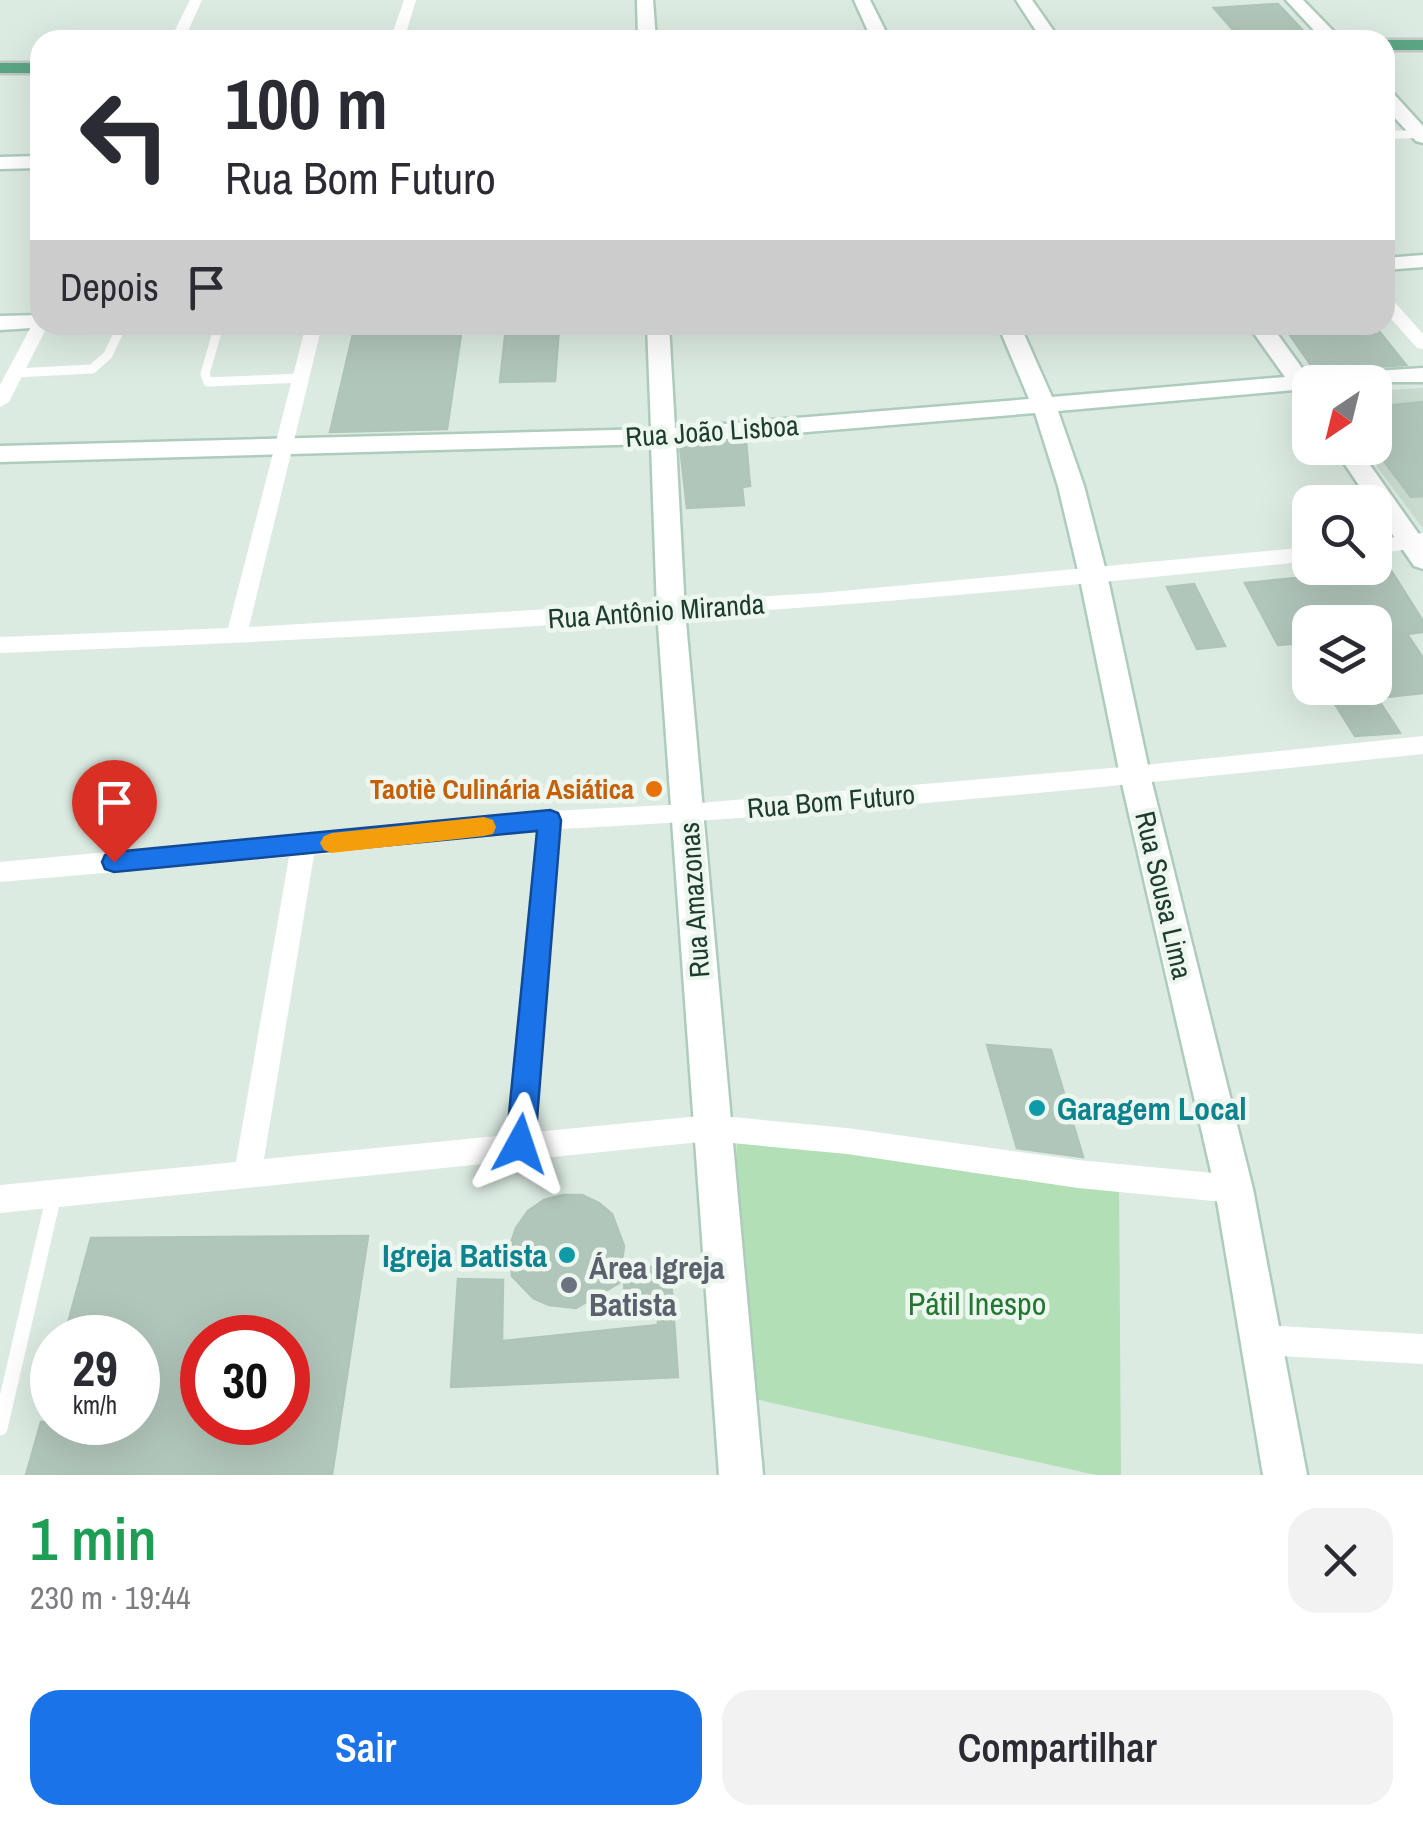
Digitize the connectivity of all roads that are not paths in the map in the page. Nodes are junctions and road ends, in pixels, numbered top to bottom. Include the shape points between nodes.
1 (196, 0) edge
2 (410, 0) edge
3 (645, 0) edge
4 (862, 0) edge
5 (1024, 0) edge
6 (1294, 0) edge
7 (182, 30) edge
8 (400, 30) edge
9 (646, 30) edge
10 (876, 30) edge
11 (1044, 30) edge
12 (1323, 30) edge
13 (1423, 45) edge
14 (1395, 46) edge
15 (0, 68) edge
16 (30, 68) edge
17 (1395, 107) edge
18 (1395, 135) edge
19 (1422, 135) edge
20 (30, 162) edge
21 (0, 163) edge
22 (1423, 261) edge
23 (1395, 263) edge
24 (1395, 313) edge
25 (0, 323) edge
26 (30, 324) edge
27 (34, 335) edge
28 (117, 335) edge
29 (216, 335) edge
30 (312, 335) edge
31 (659, 335) edge
32 (1013, 335) edge
33 (1266, 335) edge
34 (1423, 344) edge
35 (1292, 370) edge
36 (15, 374) junction
37 (1423, 375) edge
38 (301, 378) junction
39 (1392, 378) edge
40 (1292, 389) edge
41 (0, 402) edge
42 (1044, 405) junction
43 (665, 436) junction
44 (283, 449) junction
45 (0, 454) edge
46 (1358, 465) edge
47 (1392, 548) edge
48 (1420, 550) edge
49 (1292, 556) edge
50 (1094, 579) junction
51 (671, 611) junction
52 (236, 637) junction
53 (0, 645) edge
54 (1423, 745) edge
55 (1135, 775) junction
56 (688, 813) junction
57 (550, 820) junction
58 (304, 846) junction
59 (0, 872) edge
60 (710, 1128) junction
61 (520, 1144) junction
62 (248, 1172) junction
63 (1234, 1189) junction
64 (54, 1195) junction
65 (0, 1200) edge
66 (1264, 1340) junction
67 (1423, 1349) edge
68 (0, 1428) edge
69 (741, 1475) edge
70 (1286, 1475) edge

1 - 7 street
2 - 8 street
3 - 9 street
4 - 10 street
5 - 11 street
6 - 12 street
13 - 14 main road
15 - 16 main road
17 - 19 street
18 - 19 street
20 - 21 street
22 - 23 street
24 - 34 street
25 - 26 street
27 - 36 street
28 - 36 lane via 92,369
29 - 38 lane via 204,374 208,382
30 - 38 street
31 - 43 street, Rua Amazonas
32 - 42 street, Rua Sousa Lima
33 - 35 street
36 - 41 street
37 - 39 street, Rua João Lisboa
38 - 44 street
40 - 42 street, Rua João Lisboa
42 - 43 street, Rua João Lisboa
42 - 50 street, Rua Sousa Lima
43 - 44 street, Rua João Lisboa
43 - 51 street, Rua Amazonas
44 - 45 street, Rua João Lisboa
44 - 52 street
46 - 48 street
47 - 48 street
49 - 50 street, Rua Antônio Miranda
50 - 51 street, Rua Antônio Miranda
50 - 55 street, Rua Sousa Lima
51 - 52 street, Rua Antônio Miranda
51 - 56 street, Rua Amazonas
52 - 53 street, Rua Antônio Miranda
54 - 55 street, Rua Bom Futuro
55 - 56 street, Rua Bom Futuro
55 - 63 street, Rua Sousa Lima
56 - 57 street, Rua Bom Futuro
56 - 60 street, Rua Amazonas
57 - 58 street, Rua Bom Futuro
57 - 61 street
58 - 59 street, Rua Bom Futuro
58 - 62 street
60 - 61 street
60 - 63 street
60 - 69 street, Rua Amazonas
61 - 62 street
62 - 64 street
63 - 66 street, Rua Sousa Lima
64 - 65 street
64 - 68 lane
66 - 67 street
66 - 70 street, Rua Sousa Lima

